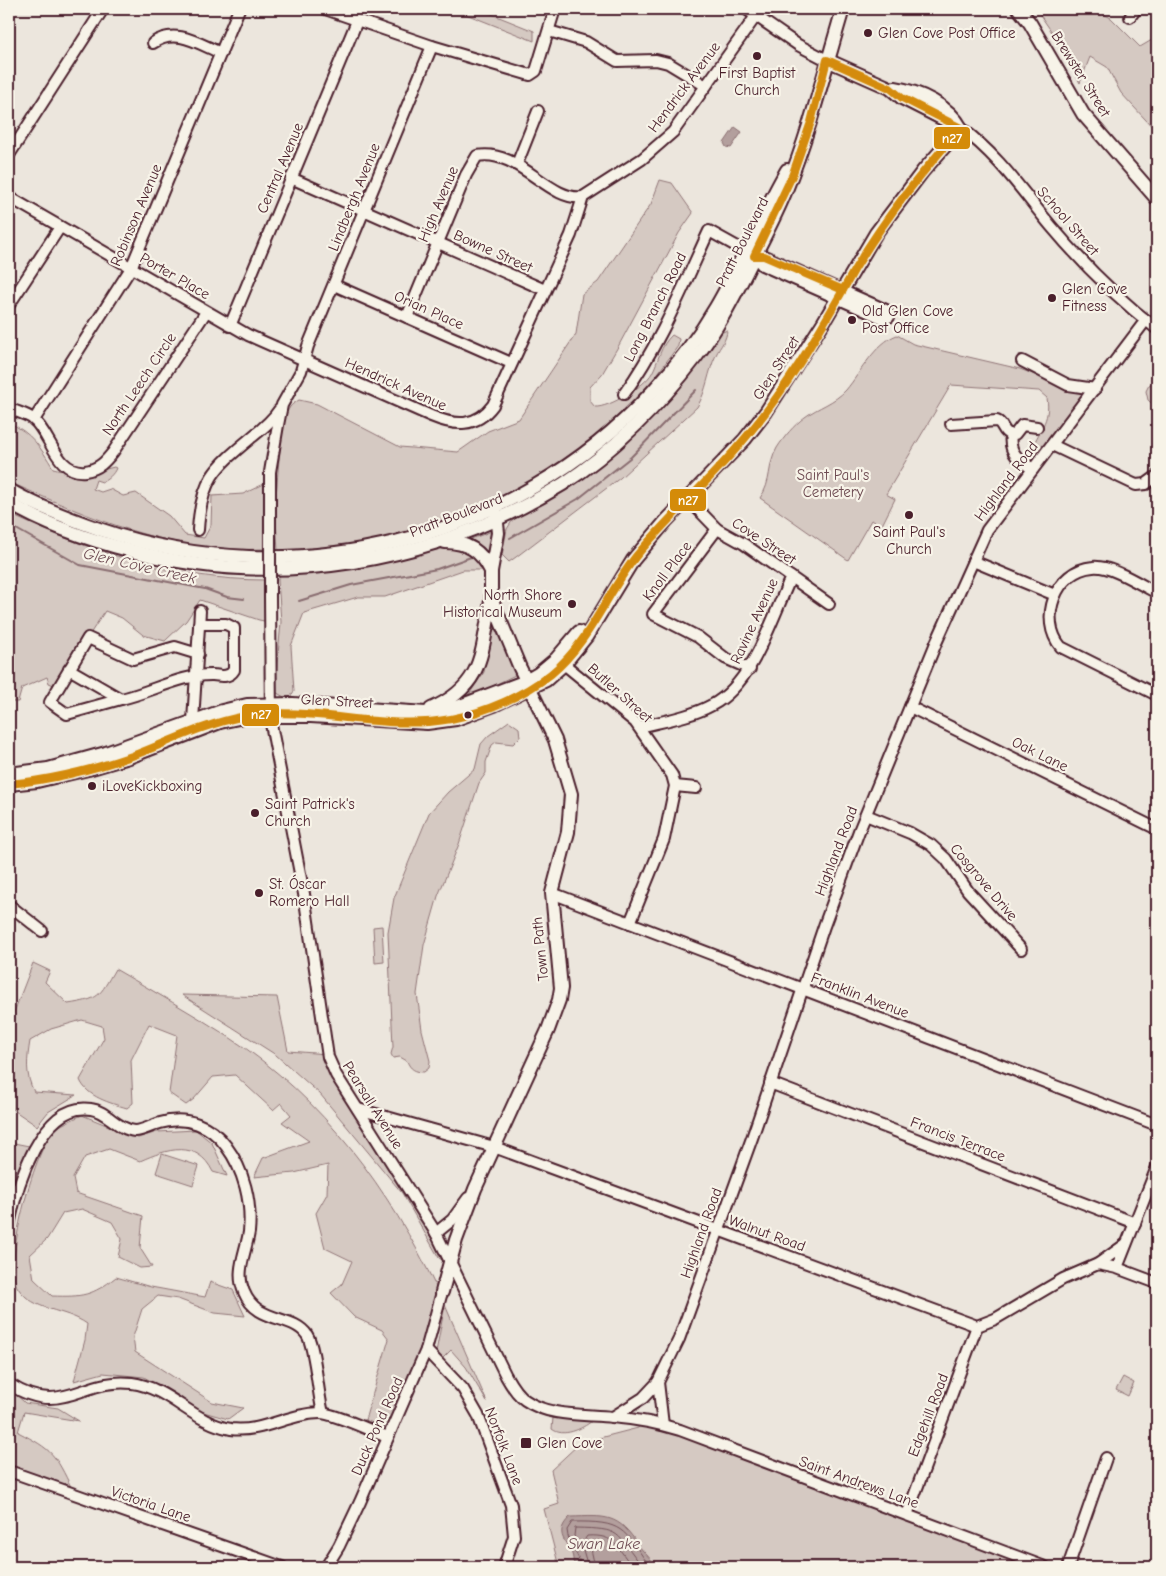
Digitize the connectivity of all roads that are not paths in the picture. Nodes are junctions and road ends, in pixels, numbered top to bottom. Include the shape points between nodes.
1 (103, 9) edge
2 (239, 9) edge
3 (325, 9) edge
4 (555, 9) edge
5 (746, 9) edge
6 (843, 9) edge
7 (1019, 9) edge
8 (756, 16) junction
9 (357, 22) junction
10 (549, 31) junction
11 (153, 43) dead end
12 (432, 46) junction
13 (221, 53) junction
14 (827, 60) junction
15 (706, 86) junction
16 (538, 111) dead end
17 (961, 128) junction
18 (9, 154) edge
19 (516, 164) junction
20 (291, 178) junction
21 (9, 197) edge
22 (583, 197) junction
23 (1157, 199) edge
24 (364, 210) junction
25 (60, 227) junction
26 (438, 243) junction
27 (749, 254) junction
28 (131, 268) junction
29 (334, 285) junction
30 (545, 290) junction
31 (840, 295) junction
32 (9, 305) edge
33 (206, 312) junction
34 (407, 317) junction
35 (1146, 320) junction
36 (230, 326) junction
37 (1157, 329) edge
38 (304, 360) junction
39 (1022, 361) dead end
40 (511, 364) junction
41 (1095, 389) junction
42 (624, 394) dead end
43 (282, 405) junction
44 (9, 408) edge
45 (34, 420) junction
46 (951, 424) dead end
47 (1037, 427) dead end
48 (1011, 435) junction
49 (1052, 445) junction
50 (1033, 469) junction
51 (1157, 476) edge
52 (9, 490) edge
53 (687, 498) junction
54 (9, 503) edge
55 (496, 514) junction
56 (717, 529) junction
57 (198, 530) dead end
58 (438, 542) junction
59 (973, 560) junction
60 (491, 571) junction
61 (791, 577) junction
62 (1157, 593) edge
63 (1055, 595) junction
64 (491, 598) junction
65 (829, 604) dead end
66 (200, 611) dead end
67 (199, 624) junction
68 (198, 654) junction
69 (560, 661) junction
70 (69, 669) junction
71 (750, 669) junction
72 (197, 674) junction
73 (528, 685) junction
74 (459, 692) junction
75 (1157, 695) edge
76 (122, 699) junction
77 (910, 707) junction
78 (270, 709) junction
79 (426, 713) junction
80 (451, 715) junction
81 (389, 716) junction
82 (194, 726) junction
83 (639, 727) junction
84 (9, 774) edge
85 (9, 784) edge
86 (675, 786) junction
87 (696, 788) dead end
88 (866, 815) junction
89 (1157, 829) edge
90 (552, 893) junction
91 (9, 905) edge
92 (630, 923) junction
93 (42, 931) dead end
94 (1021, 949) dead end
95 (802, 989) junction
96 (770, 1083) junction
97 (358, 1109) junction
98 (1157, 1125) edge
99 (494, 1147) junction
100 (1157, 1167) edge
101 (474, 1189) junction
102 (1135, 1223) junction
103 (9, 1225) edge
104 (718, 1231) junction
105 (436, 1233) junction
106 (1127, 1244) junction
107 (450, 1261) junction
108 (1098, 1264) junction
109 (1117, 1268) junction
110 (1157, 1283) edge
111 (443, 1290) junction
112 (467, 1294) junction
113 (977, 1326) junction
114 (426, 1350) junction
115 (658, 1382) junction
116 (9, 1384) edge
117 (323, 1413) junction
118 (613, 1417) junction
119 (663, 1425) junction
120 (388, 1437) junction
121 (1106, 1458) dead end
122 (9, 1470) edge
123 (907, 1515) junction
124 (282, 1567) edge
125 (326, 1567) edge
126 (504, 1567) edge
127 (1045, 1567) edge
128 (1068, 1567) edge

1 - 18 street
2 - 13 street, Robinson Avenue
3 - 9 street
4 - 10 street
5 - 8 street
6 - 14 main road, Pratt Boulevard
7 - 23 main road, Brewster Street via 1083,114
8 - 14 street
8 - 15 street, Hendrick Avenue
9 - 12 street
9 - 20 street, Central Avenue
10 - 12 street via 536,71 530,75
10 - 15 street via 586,42 616,61 668,62
11 - 13 street via 166,35 175,35
12 - 24 street, Lindbergh Avenue
13 - 28 street, Robinson Avenue
14 - 17 main road via 940,106
14 - 27 main road, Pratt Boulevard via 811,122
15 - 22 street, Hendrick Avenue via 673,132 658,146
16 - 19 street
17 - 31 main road, Glen Street via 876,233
17 - 35 street, School Street via 991,152 1080,258
19 - 22 street, High Avenue via 560,192
19 - 26 street, High Avenue via 487,156 473,159
20 - 24 street, Bowne Street
20 - 36 street, Central Avenue
21 - 25 street, Porter Place
22 - 30 street, Hendrick Avenue via 571,235
24 - 26 street, Bowne Street
24 - 29 street, Lindbergh Avenue
25 - 28 street, Porter Place
25 - 32 street
26 - 30 street, Bowne Street
26 - 34 street, High Avenue
27 - 31 street via 764,256
27 - 42 street, Long Branch Road via 709,232 642,369
27 - 55 main road, Pratt Boulevard via 688,350 652,393 589,449
28 - 33 street, Porter Place
28 - 45 street, Robinson Avenue
29 - 34 street, Orian Place
29 - 38 street, Lindbergh Avenue
30 - 40 street, Hendrick Avenue
31 - 53 main road, Glen Street via 745,440
33 - 36 street, Porter Place
33 - 45 street, North Leech Circle via 113,452 94,469 81,471 68,467
34 - 40 street, Orian Place
35 - 37 street, School Street
35 - 41 street, Highland Road
36 - 38 street, Porter Place
38 - 40 street, Hendrick Avenue via 431,416 457,424 474,421 487,412
38 - 43 street
39 - 41 street via 1068,385
41 - 49 street, Highland Road
43 - 57 street via 268,424 224,461 210,478 203,493
43 - 78 street, bridge via 270,472
44 - 45 street
46 - 48 street via 996,421
47 - 48 street via 1022,425
48 - 50 street via 1009,443 1014,455
49 - 50 street, Highland Road
49 - 51 street via 1136,486
50 - 59 street, Highland Road via 992,523
52 - 55 main road, Pratt Boulevard via 69,519 116,535 206,555 248,558 312,556 387,545
53 - 56 street, Cove Street
53 - 69 main road, Glen Street via 634,560 600,611
54 - 58 main road, Pratt Boulevard via 65,529 113,546 205,566 313,568 389,556
55 - 58 main road, Pratt Boulevard
55 - 60 main road, Town Path via 498,533
56 - 61 street, Cove Street
56 - 71 street, Knoll Place via 653,614 698,637 724,658
58 - 60 main road via 466,544 479,552
59 - 63 street
59 - 77 street, Highland Road
60 - 64 main road, Town Path
61 - 65 street, Cove Street
61 - 71 street, Ravine Avenue
62 - 63 street via 1108,569 1093,567 1077,571
63 - 75 street via 1049,617 1050,628 1061,647
64 - 73 main road, Town Path
64 - 74 main road, Town Path via 474,676
66 - 67 street
67 - 68 street
67 - 72 street via 226,624 234,628 234,670 227,676
68 - 70 street via 175,647 133,660 88,638
68 - 72 street
69 - 73 main road, Glen Street
69 - 83 street, Butler Street
70 - 76 street
70 - 76 street via 50,702 67,714
71 - 83 street, Ravine Avenue via 735,689 711,706
72 - 76 street
72 - 82 street
73 - 80 main road, Glen Street
73 - 90 main road, Town Path via 555,740 571,794 568,832
74 - 79 main road, Town Path
74 - 80 main road
77 - 88 street, Highland Road
77 - 89 street, Oak Lane
78 - 81 main road, Glen Street
78 - 82 main road, Glen Street via 247,705
78 - 97 street, Pearsall Avenue via 305,901 327,1055 336,1076
79 - 80 main road, Glen Street
79 - 81 main road, Glen Street
80 - 81 main road, Glen Street via 427,723
82 - 84 main road, Glen Street via 106,754
82 - 85 main road, Glen Street via 129,757 37,781
83 - 86 street, Butler Street via 670,770
86 - 87 street
86 - 92 street via 664,839
88 - 94 street, Cosgrove Drive via 931,845
88 - 95 street, Highland Road
90 - 92 street, Franklin Avenue
90 - 99 main road, Town Path via 561,988 559,1000
91 - 93 street
92 - 95 street, Franklin Avenue
95 - 96 street, Highland Road
95 - 98 street, Franklin Avenue
96 - 102 street, Francis Terrace
96 - 104 street, Highland Road
97 - 99 street, Walnut Road
97 - 105 street, Pearsall Avenue
99 - 101 main road, Town Path
99 - 104 street, Walnut Road
100 - 102 street
101 - 105 street via 452,1220
101 - 107 main road, Town Path
102 - 106 street
103 - 117 street via 25,1172 40,1139 55,1121 70,1111 94,1109 135,1131 177,1119 196,1122 207,1128 226,1146 237,1164 249,1201 249,1233 240,1275 244,1293 263,1314 294,1325 307,1336
104 - 113 street, Walnut Road
104 - 115 street, Highland Road via 679,1339
105 - 107 street, Pearsall Avenue
106 - 108 street
106 - 109 street
107 - 111 main road, Town Path
107 - 112 street, Pearsall Avenue
108 - 109 street
108 - 113 street via 1063,1279
109 - 110 street
111 - 112 street via 450,1283 456,1283
111 - 114 street, Duck Pond Road
112 - 118 street, Pearsall Avenue via 506,1376 525,1400 551,1410
113 - 123 street, Edgehill Road
114 - 120 street, Duck Pond Road
114 - 126 street, Norfolk Lane via 463,1389 478,1415 511,1505 514,1536
115 - 118 street, Highland Road via 643,1398
115 - 119 street
116 - 117 street via 30,1395 47,1398 65,1398 109,1384 141,1385 166,1395 212,1425 233,1429 254,1428 299,1415
117 - 120 street
118 - 119 street, Saint Andrews Lane
119 - 123 street, Saint Andrews Lane
120 - 125 street, Duck Pond Road via 339,1546
121 - 128 street
122 - 124 street, Victoria Lane
123 - 127 street, Saint Andrews Lane

